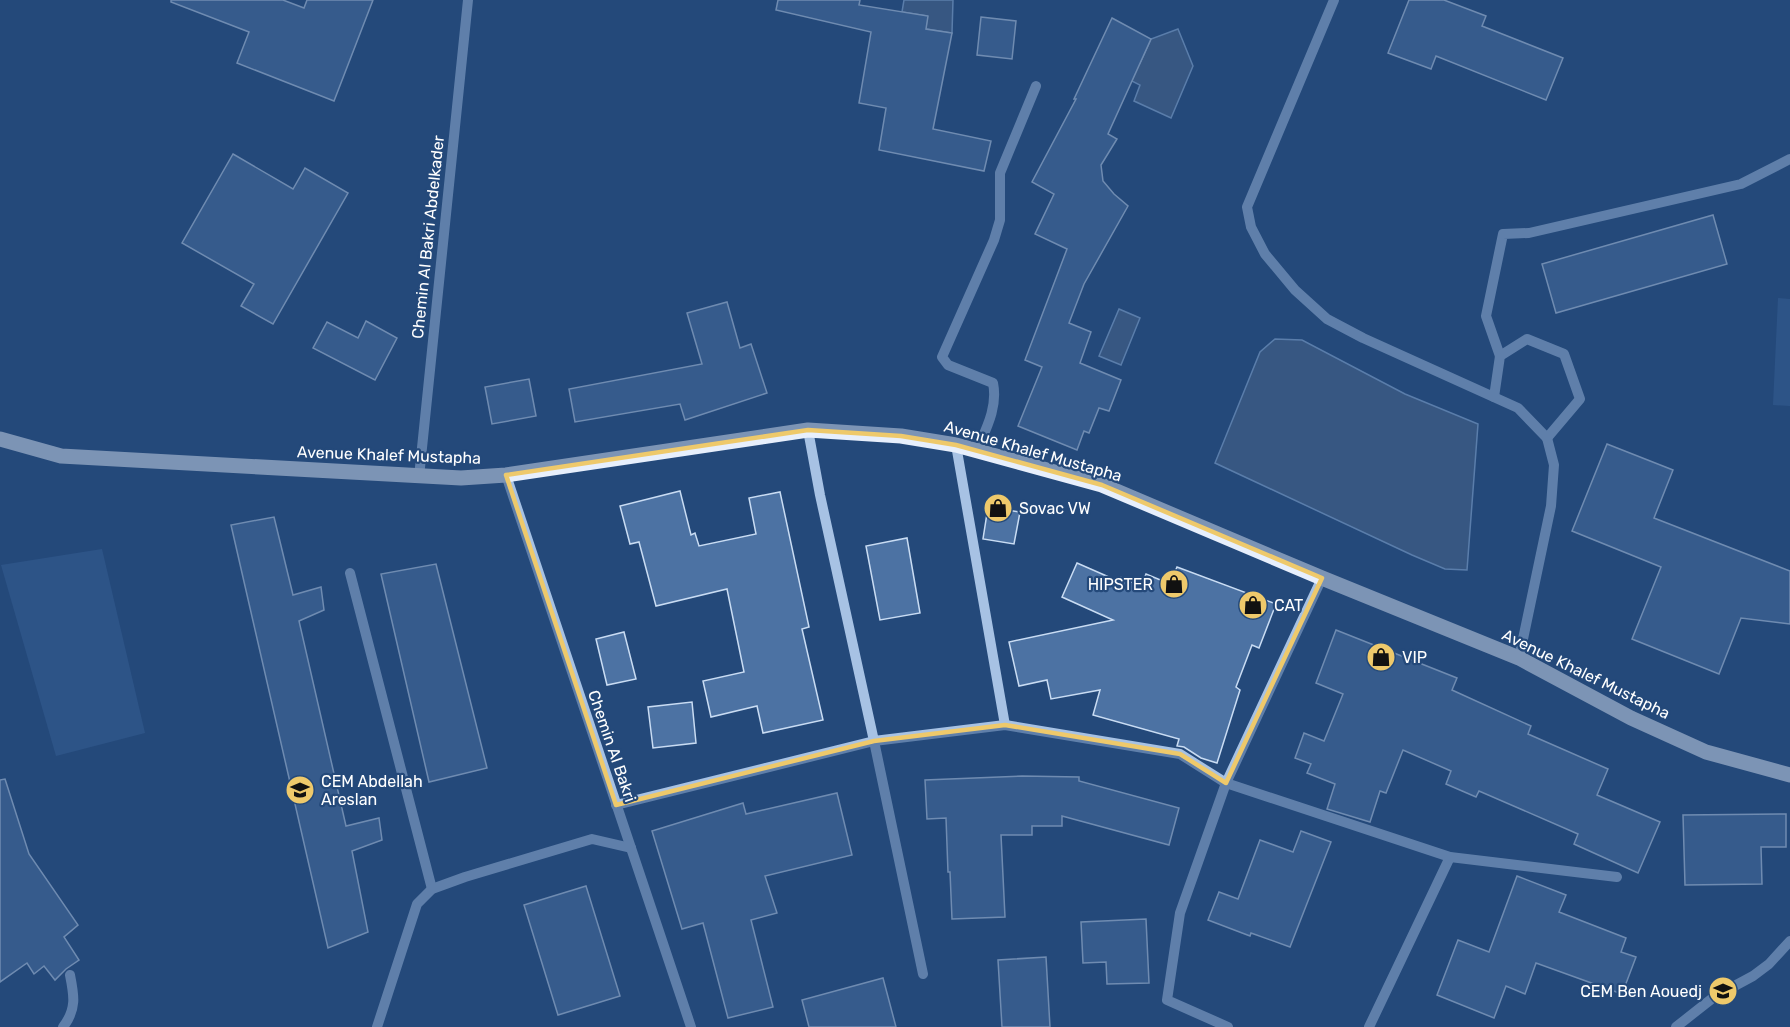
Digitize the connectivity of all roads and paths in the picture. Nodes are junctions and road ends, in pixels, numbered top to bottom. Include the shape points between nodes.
1 (468, 0) edge
2 (1334, 0) edge
3 (1036, 86) dead end
4 (1790, 159) edge
5 (1500, 356) junction
6 (1494, 398) junction
7 (808, 430) junction
8 (1547, 438) junction
9 (0, 439) edge
10 (956, 445) junction
11 (977, 450) junction
12 (506, 474) junction
13 (419, 477) junction
14 (350, 573) dead end
15 (1322, 578) junction
16 (1519, 658) junction
17 (1005, 725) junction
18 (874, 741) junction
19 (1790, 775) edge
20 (1226, 783) junction
21 (616, 805) junction
22 (631, 848) junction
23 (1450, 857) junction
24 (1617, 877) dead end
25 (432, 889) junction
26 (1790, 941) edge
27 (923, 974) dead end
28 (70, 975) dead end
29 (63, 1027) edge
30 (377, 1027) edge
31 (691, 1027) edge
32 (1228, 1027) edge
33 (1369, 1027) edge
34 (1676, 1027) edge

1 - 13 street, Chemin Al Bakri Abdelkader
2 - 6 street via 1247,207 1251,226 1265,254 1295,290 1327,319
3 - 11 street via 999,172 1000,220 994,240 942,357 948,365 993,383 996,396
4 - 5 street via 1741,184 1529,233 1503,234 1486,316
5 - 6 street
5 - 8 street via 1527,339 1564,354 1580,399
6 - 8 street via 1518,408
7 - 10 main road, Avenue Khalef Mustapha via 901,436
7 - 12 main road, Avenue Khalef Mustapha
7 - 18 street
8 - 16 street via 1554,465 1551,506
9 - 13 main road, Avenue Khalef Mustapha via 61,456
10 - 11 main road, Avenue Khalef Mustapha
10 - 17 street
11 - 15 main road, Avenue Khalef Mustapha via 1102,485
12 - 13 main road, Avenue Khalef Mustapha
12 - 21 street, Chemin Al Bakri
14 - 25 street
15 - 16 main road, Avenue Khalef Mustapha
15 - 20 street
16 - 19 main road, Avenue Khalef Mustapha via 1631,718 1706,752
17 - 18 street
17 - 20 street via 1180,754
18 - 21 street
18 - 27 street
20 - 23 street
20 - 32 street via 1180,914 1167,1000
21 - 22 street, Chemin Al Bakri
22 - 25 street via 592,839
22 - 31 street, Chemin Al Bakri
23 - 24 street
23 - 33 street
25 - 30 street via 417,904
26 - 34 street via 1769,964 1714,997
28 - 29 street via 74,999 70,1018

